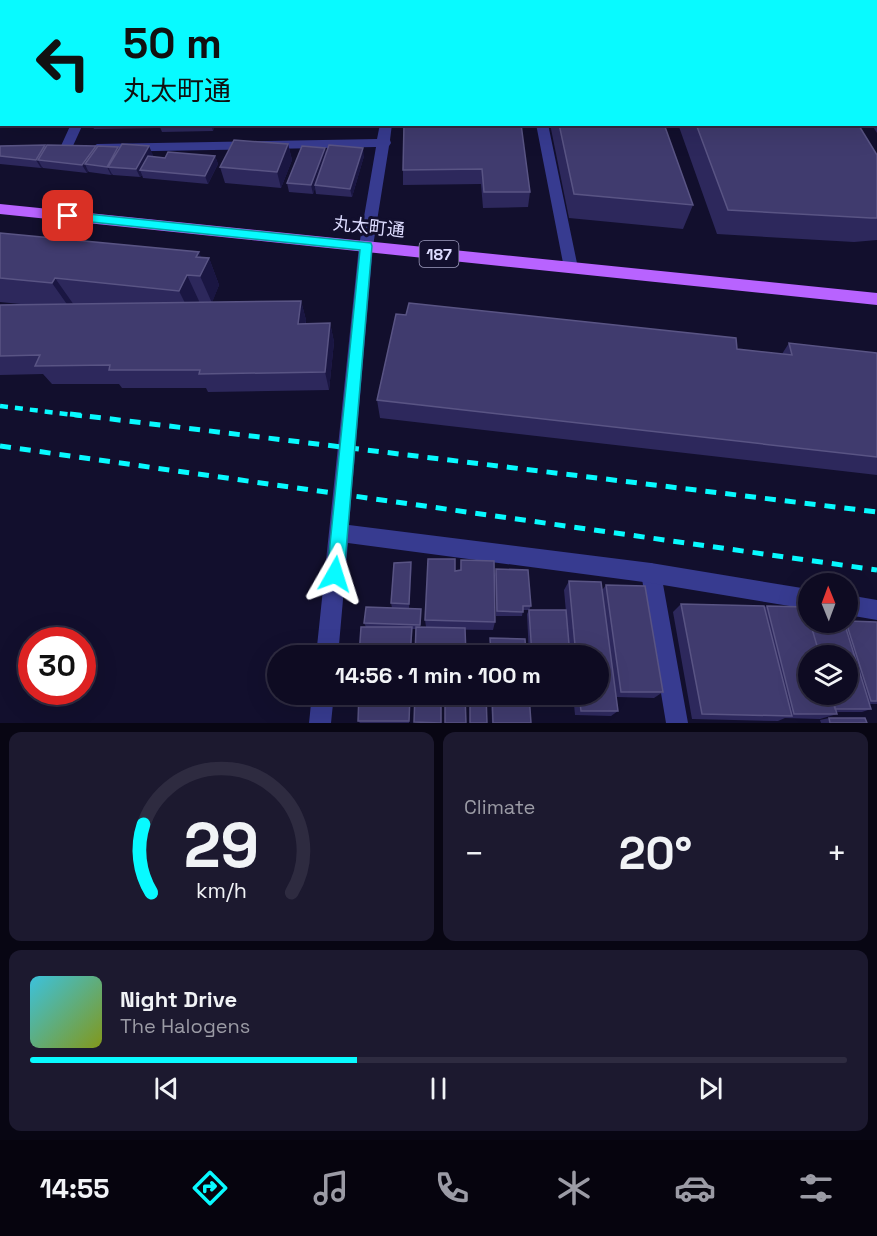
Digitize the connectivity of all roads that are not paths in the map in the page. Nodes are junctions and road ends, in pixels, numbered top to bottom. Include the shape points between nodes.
1 (76, 126) edge
2 (386, 126) edge
3 (542, 126) edge
4 (385, 143) junction
5 (0, 209) edge
6 (366, 246) junction
7 (571, 268) junction
8 (877, 299) edge
9 (340, 533) junction
10 (651, 573) junction
11 (798, 597) edge
12 (858, 607) edge
13 (877, 610) edge
14 (328, 645) edge
15 (322, 705) edge
16 (320, 723) edge
17 (676, 723) edge

1 - 4 street via 61,148
2 - 4 street
3 - 7 street
4 - 6 street
5 - 6 main road, 丸太町通 / 187
6 - 7 main road, 丸太町通 / 187
6 - 9 street
7 - 8 main road, 丸太町通 / 187
9 - 10 street
9 - 14 street
10 - 11 street
10 - 17 street
12 - 13 street
15 - 16 street

